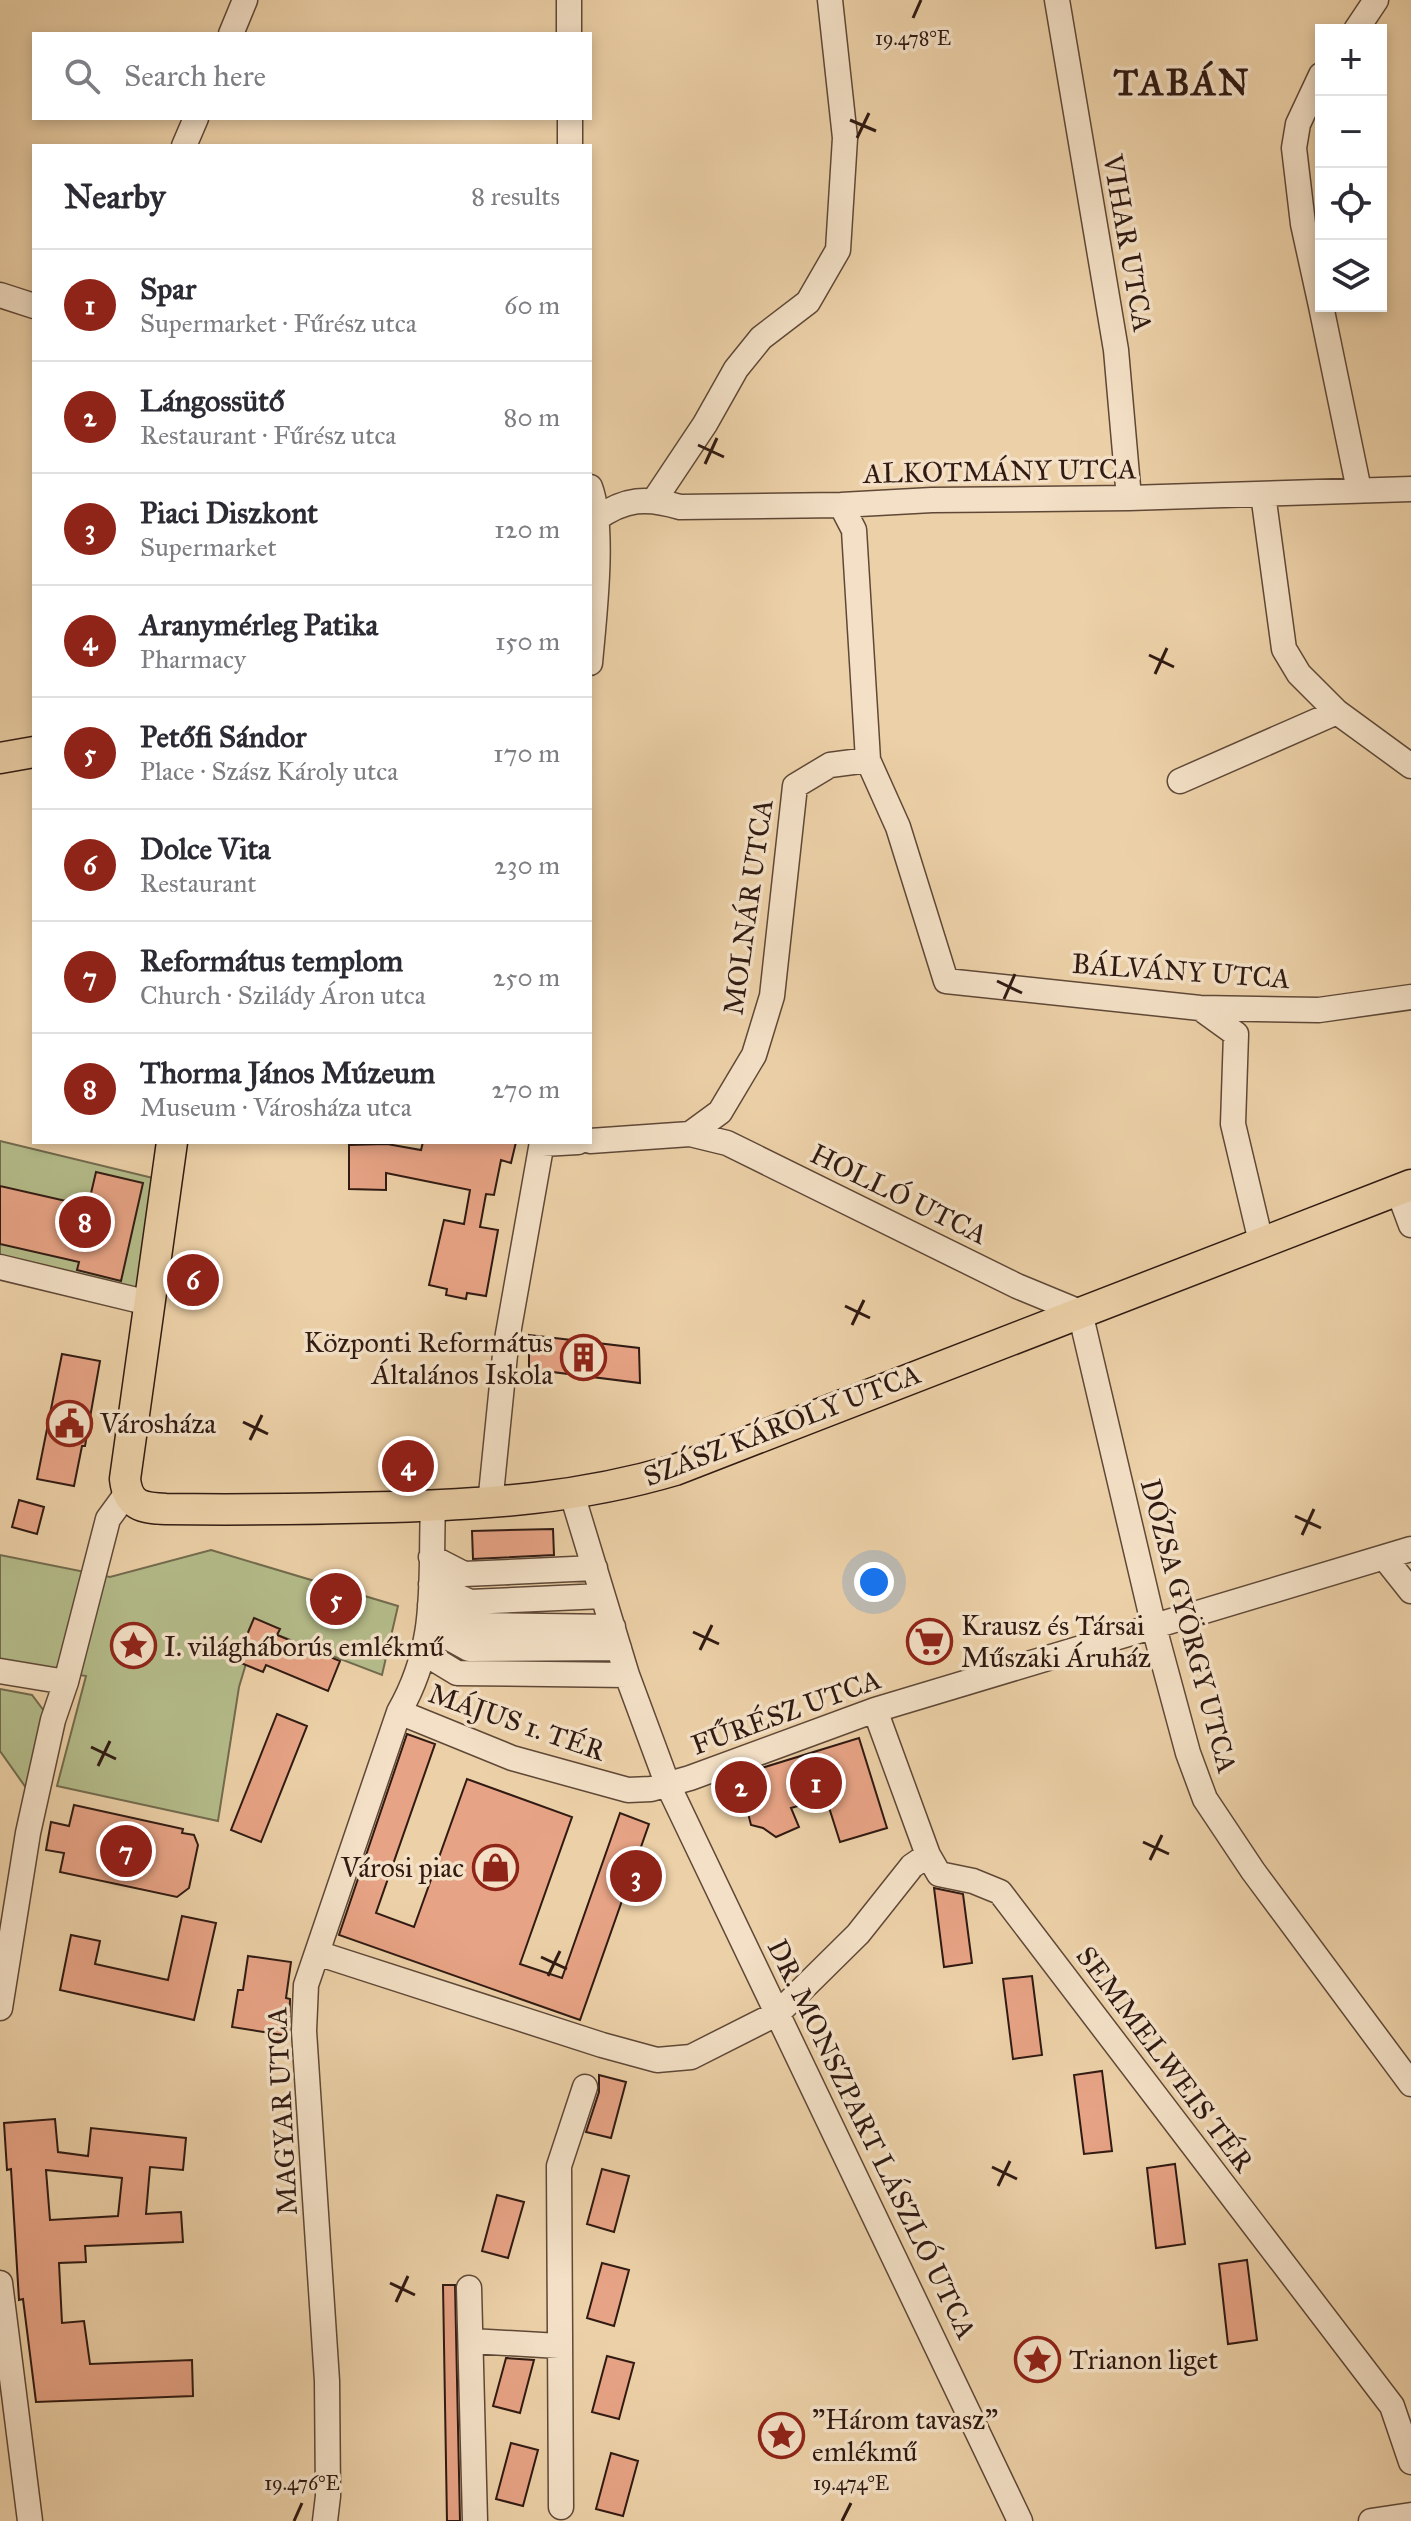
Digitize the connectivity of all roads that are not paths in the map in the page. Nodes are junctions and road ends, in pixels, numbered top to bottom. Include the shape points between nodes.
1 (245, 0) edge
2 (569, 0) edge
3 (830, 0) edge
4 (1057, 0) edge
5 (1376, 0) edge
6 (1360, 24) edge
7 (232, 32) edge
8 (569, 32) edge
9 (1315, 88) edge
10 (195, 120) edge
11 (570, 120) edge
12 (185, 144) edge
13 (570, 144) edge
14 (1315, 279) edge
15 (0, 295) edge
16 (32, 305) edge
17 (1322, 312) edge
18 (1411, 489) edge
19 (1359, 490) junction
20 (1263, 494) junction
21 (1129, 498) junction
22 (655, 499) junction
23 (594, 503) edge
24 (841, 505) junction
25 (592, 592) edge
26 (1337, 712) junction
27 (32, 752) edge
28 (0, 758) edge
29 (868, 760) junction
30 (1411, 766) edge
31 (1180, 781) dead end
32 (1411, 997) edge
33 (1200, 1008) junction
34 (690, 1134) junction
35 (592, 1141) edge
36 (172, 1144) edge
37 (542, 1144) edge
38 (1405, 1188) edge
39 (1411, 1225) edge
40 (1261, 1242) junction
41 (0, 1267) edge
42 (149, 1303) junction
43 (1080, 1312) junction
44 (127, 1493) junction
45 (572, 1494) junction
46 (490, 1504) junction
47 (433, 1506) junction
48 (1411, 1549) edge
49 (431, 1557) junction
50 (1384, 1557) junction
51 (595, 1568) junction
52 (1411, 1591) edge
53 (603, 1596) junction
54 (430, 1605) junction
55 (1154, 1627) junction
56 (616, 1637) junction
57 (424, 1653) junction
58 (0, 1671) edge
59 (627, 1675) junction
60 (66, 1682) junction
61 (875, 1710) junction
62 (399, 1712) junction
63 (667, 1783) junction
64 (928, 1855) junction
65 (317, 1953) junction
66 (0, 2008) edge
67 (778, 2013) junction
68 (1411, 2084) edge
69 (585, 2087) dead end
70 (0, 2283) edge
71 (469, 2288) dead end
72 (471, 2341) junction
73 (559, 2346) junction
74 (1411, 2462) edge
75 (561, 2507) dead end
76 (30, 2521) edge
77 (325, 2521) edge
78 (475, 2521) edge
79 (1020, 2521) edge

1 - 7 street
2 - 8 street
3 - 22 street via 845,138 838,250 808,302 761,338 736,369
4 - 21 street, VIHAR UTCA via 1116,350
5 - 6 street
9 - 14 street via 1298,124 1294,148
10 - 12 street
11 - 13 street
15 - 16 street
17 - 19 street
18 - 19 street, ALKOTMÁNY UTCA
19 - 20 street, ALKOTMÁNY UTCA
20 - 21 street, ALKOTMÁNY UTCA
20 - 26 street via 1284,649 1299,674
21 - 24 street, ALKOTMÁNY UTCA
22 - 23 street, ALKOTMÁNY UTCA
22 - 24 street, ALKOTMÁNY UTCA via 680,507
23 - 25 street
24 - 29 street via 854,530
26 - 30 street
26 - 31 street
27 - 28 main road
29 - 33 street, BÁLVÁNY UTCA via 898,827 946,981
29 - 34 street, MOLNÁR UTCA via 830,765 795,786 772,996 754,1055 720,1112
32 - 33 street, BÁLVÁNY UTCA via 1319,1010
33 - 40 street via 1236,1034 1233,1124
34 - 35 street
34 - 43 street, HOLLÓ UTCA via 727,1143
36 - 42 main road
37 - 46 street via 506,1345
38 - 39 street
38 - 40 main road, SZÁSZ KÁROLY UTCA
40 - 43 main road, SZÁSZ KÁROLY UTCA
41 - 42 street
42 - 44 main road via 126,1460
43 - 45 main road, SZÁSZ KÁROLY UTCA via 675,1470
43 - 55 street, DÓZSA GYÖRGY UTCA
44 - 47 main road, SZÁSZ KÁROLY UTCA via 147,1508 166,1509
44 - 60 street via 108,1519
45 - 46 main road, SZÁSZ KÁROLY UTCA
45 - 51 street, MÁJUS 1. TÉR
46 - 47 main road, SZÁSZ KÁROLY UTCA
47 - 49 street, MÁJUS 1. TÉR
48 - 50 street, FŰRÉSZ UTCA
49 - 51 street via 464,1574
49 - 54 street, MÁJUS 1. TÉR
50 - 52 street
50 - 55 street, FŰRÉSZ UTCA
51 - 53 street, MÁJUS 1. TÉR
53 - 54 street
53 - 56 street, MÁJUS 1. TÉR
54 - 56 street via 469,1649
54 - 57 street, MÁJUS 1. TÉR
55 - 61 street, FŰRÉSZ UTCA
55 - 68 street, DÓZSA GYÖRGY UTCA via 1205,1799
56 - 59 street, MÁJUS 1. TÉR
57 - 59 street via 457,1673
57 - 62 street, MÁJUS 1. TÉR
58 - 60 street
59 - 63 street, MÁJUS 1. TÉR
60 - 66 street via 28,1833
61 - 63 street, FŰRÉSZ UTCA
61 - 64 street
62 - 63 street, MÁJUS 1. TÉR via 512,1758 589,1781 628,1790
62 - 65 street, MAGYAR UTCA
63 - 67 street, DR. MONSZPART LÁSZLÓ UTCA
64 - 67 street via 912,1866 858,1934
64 - 74 street, SEMMELWEIS TÉR via 939,1874 1000,1892 1392,2406
65 - 67 street via 657,2060 691,2057
65 - 77 street, MAGYAR UTCA via 306,1985 304,2031 327,2381
67 - 79 street, DR. MONSZPART LÁSZLÓ UTCA
69 - 73 street via 559,2166
70 - 76 street
71 - 72 street
72 - 73 street
72 - 78 street
73 - 75 street

